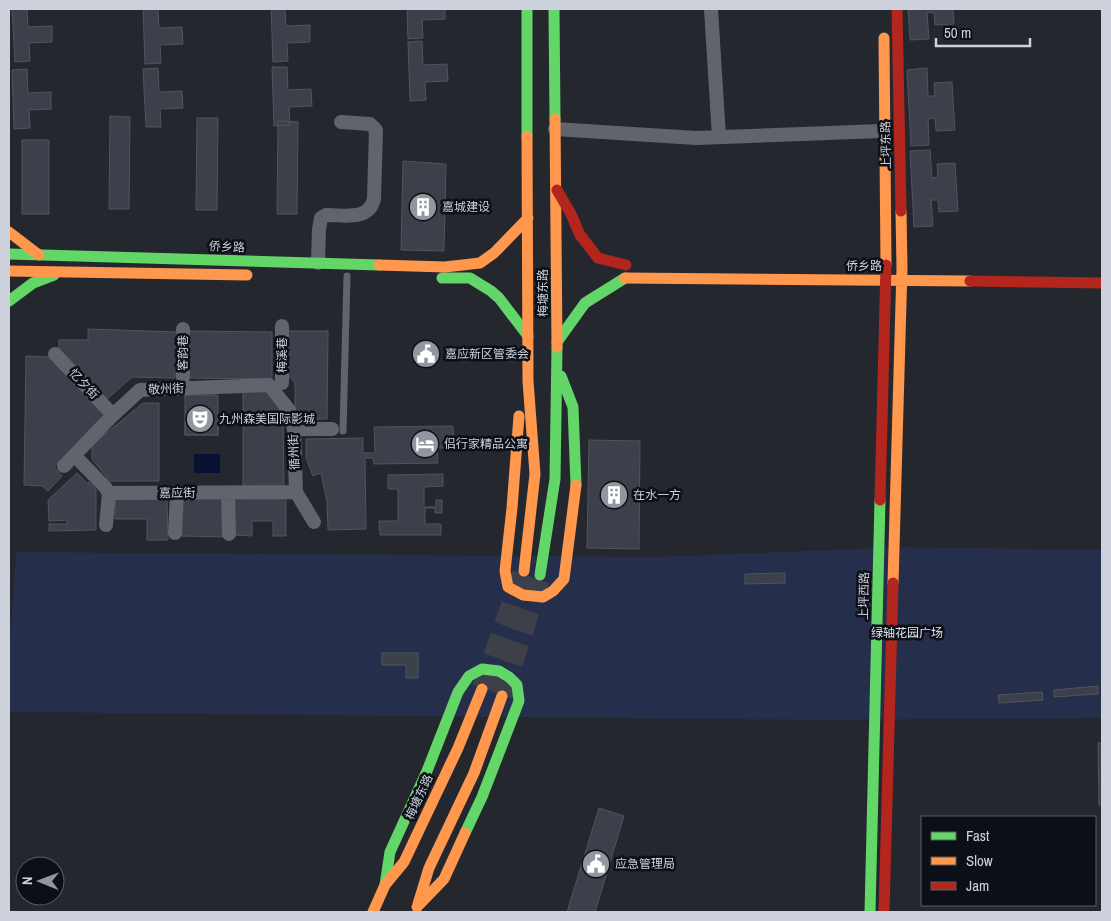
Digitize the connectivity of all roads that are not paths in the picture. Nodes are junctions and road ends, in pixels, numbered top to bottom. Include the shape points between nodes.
1 (527, 9) edge
2 (554, 9) edge
3 (711, 9) edge
4 (897, 9) edge
5 (884, 28) dead end
6 (341, 122) dead end
7 (555, 129) junction
8 (881, 131) dead end
9 (719, 137) junction
10 (556, 188) junction
11 (528, 218) junction
12 (9, 232) edge
13 (9, 254) edge
14 (39, 255) junction
15 (318, 263) junction
16 (631, 265) dead end
17 (906, 268) junction
18 (9, 271) edge
19 (63, 272) junction
20 (444, 272) junction
21 (882, 272) junction
22 (259, 275) dead end
23 (347, 276) dead end
24 (376, 276) dead end
25 (901, 280) junction
26 (1102, 283) edge
27 (9, 301) edge
28 (282, 326) dead end
29 (183, 329) dead end
30 (528, 336) junction
31 (557, 342) junction
32 (55, 354) dead end
33 (557, 366) junction
34 (182, 377) dead end
35 (528, 381) junction
36 (276, 384) junction
37 (113, 415) junction
38 (294, 429) junction
39 (338, 430) joint
40 (75, 456) junction
41 (64, 466) dead end
42 (228, 492) junction
43 (296, 492) junction
44 (109, 493) junction
45 (177, 493) junction
46 (314, 522) dead end
47 (106, 526) dead end
48 (176, 533) dead end
49 (229, 534) dead end
50 (524, 571) tunnel mouth
51 (540, 576) tunnel mouth
52 (482, 689) tunnel mouth
53 (502, 696) tunnel mouth
54 (385, 885) junction
55 (416, 909) edge
56 (373, 912) edge
57 (870, 912) edge
58 (884, 912) edge

1 - 11 street, 梅塘东路
2 - 7 street, 梅塘东路
3 - 9 street
4 - 17 street, 上坪东路
5 - 21 street, 上坪东路
6 - 15 street via 370,124 376,130 374,199 366,214 326,215 322,218
7 - 9 street
7 - 10 street, 梅塘东路
8 - 9 street
10 - 16 street via 580,236 598,258
10 - 31 street, 梅塘东路
11 - 20 street via 480,263
11 - 30 street, 梅塘东路
12 - 14 street
13 - 14 street, 侨乡路
14 - 15 street, 侨乡路
15 - 20 street, 侨乡路
17 - 21 street, 侨乡路
17 - 25 street, 上坪东路
18 - 19 street
19 - 22 street
19 - 27 street via 33,283
20 - 24 street
20 - 30 street via 470,278 491,291
21 - 25 street, 侨乡路
21 - 31 street, 侨乡路 via 625,278 585,303
21 - 57 street, 上坪西路
23 - 39 lane
25 - 26 street, 侨乡路
25 - 58 street
28 - 36 street, 梅溪巷
29 - 34 street, 客韵巷
30 - 35 street, 梅塘东路
31 - 33 street, 梅塘东路
32 - 37 street, 忆夕街
33 - 35 street via 573,407 577,478 564,579 543,597 523,595 508,587 505,571 519,415
33 - 51 street, 梅塘东路 via 555,479
35 - 50 street, 梅塘东路 via 534,474
36 - 37 street, 敬州街 via 140,390
36 - 38 street, 循州街
37 - 40 street, 敬州街
38 - 39 street
38 - 43 street, 循州街
40 - 41 street, 敬州街
40 - 44 street
42 - 43 street, 嘉应街
42 - 45 street, 嘉应街
42 - 49 street
43 - 46 street, 循州街
44 - 45 street, 嘉应街
44 - 47 street
45 - 48 street
52 - 54 street, 梅塘东路 via 404,862
53 - 55 street via 474,773 429,868
54 - 55 street via 390,852 458,692 469,676 482,669 499,670 517,686 519,701 514,717 444,879
54 - 56 street, 梅塘东路

